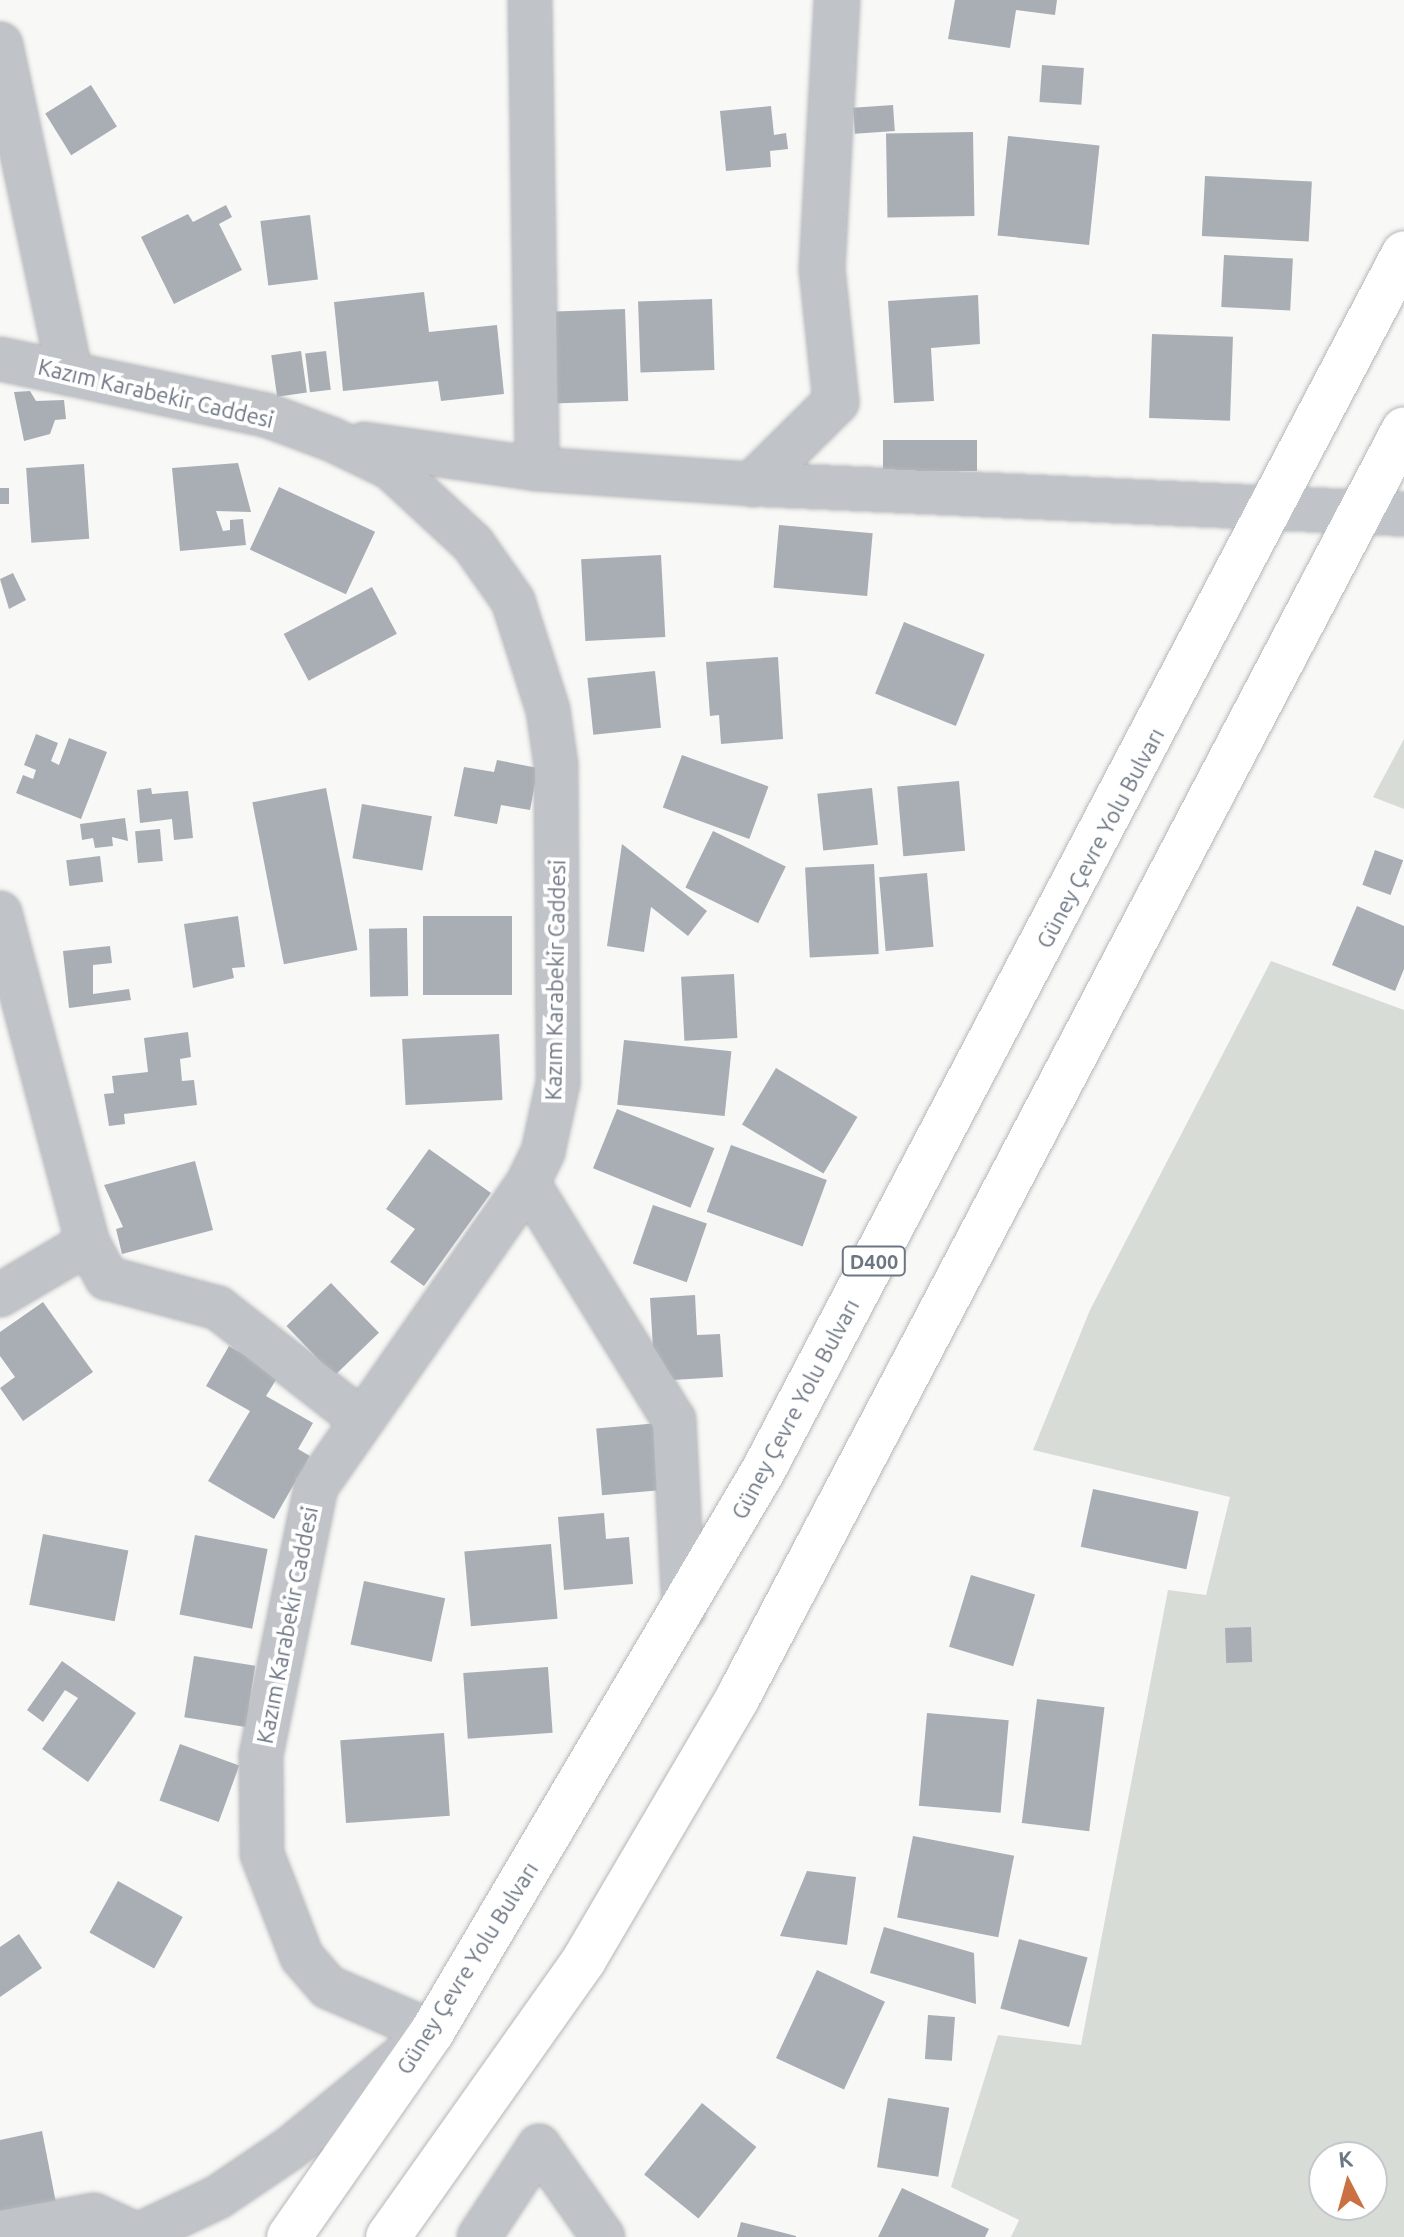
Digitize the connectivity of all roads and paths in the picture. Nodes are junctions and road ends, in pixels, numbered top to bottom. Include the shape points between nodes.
1 (530, 0) edge
2 (837, 0) edge
3 (0, 45) edge
4 (1404, 253) edge
5 (0, 359) edge
6 (70, 373) junction
7 (1404, 429) edge
8 (331, 439) junction
9 (537, 469) junction
10 (753, 484) junction
11 (1272, 508) junction
12 (1360, 508) junction
13 (1404, 514) edge
14 (0, 913) edge
15 (528, 1183) junction
16 (88, 1243) junction
17 (0, 1295) edge
18 (360, 1419) junction
19 (684, 1610) junction
20 (432, 2032) junction
21 (0, 2232) edge
22 (289, 2237) edge
23 (388, 2237) edge
24 (479, 2237) edge
25 (603, 2237) edge

1 - 9 street
2 - 10 street via 822,269 836,402
3 - 6 street
4 - 11 highway, Güney Çevre Yolu Bulvarı / D400
5 - 6 street, Kazım Karabekir Caddesi
6 - 8 street, Kazım Karabekir Caddesi via 266,415
7 - 12 highway
8 - 9 street
8 - 15 street, Kazım Karabekir Caddesi via 391,468 437,503 513,601 534,653 556,765 558,1083 543,1152
9 - 10 street
10 - 11 street
11 - 12 street
11 - 19 highway, Güney Çevre Yolu Bulvarı / D400
12 - 13 street
12 - 23 highway via 737,1699 584,1960
14 - 16 street
15 - 18 street, Kazım Karabekir Caddesi
15 - 19 street via 674,1420
16 - 17 street
16 - 18 street via 107,1278 218,1308
18 - 20 street, Kazım Karabekir Caddesi via 316,1487 307,1517 261,1756 257,1814 272,1890 302,1957 328,1987
19 - 20 highway, Güney Çevre Yolu Bulvarı / D400
20 - 21 street via 289,2149 218,2197 138,2235 94,2215
20 - 22 highway, Güney Çevre Yolu Bulvarı / D400
24 - 25 street via 539,2146

